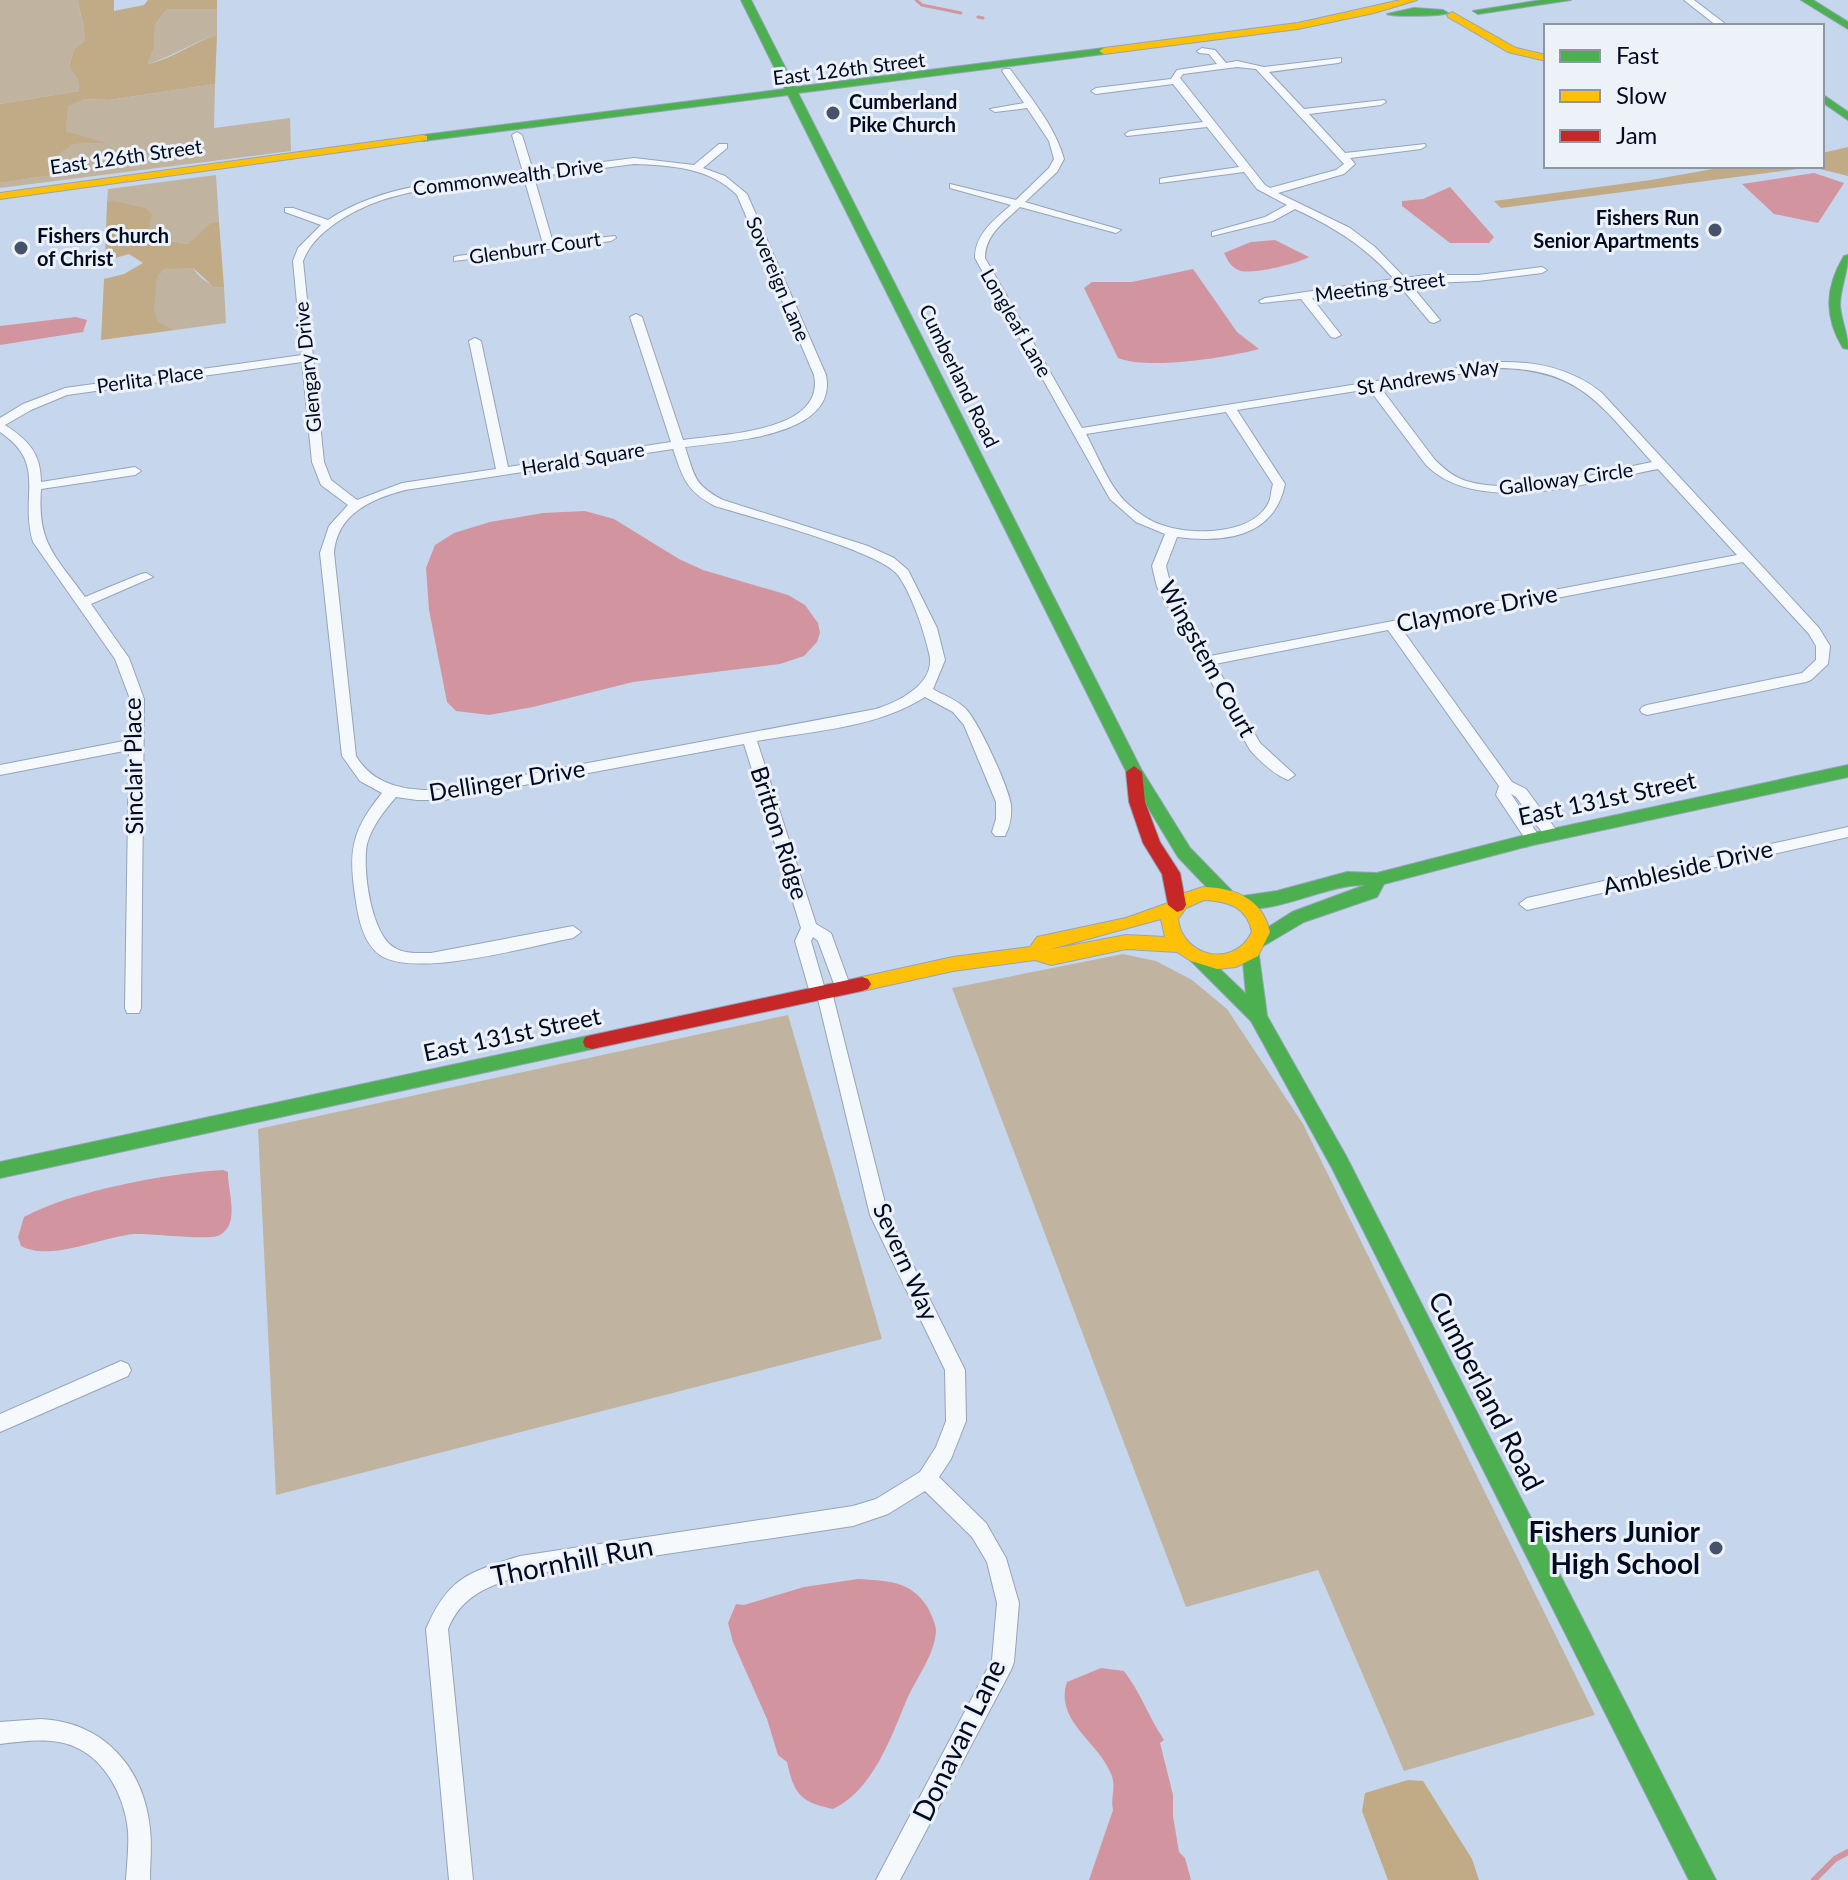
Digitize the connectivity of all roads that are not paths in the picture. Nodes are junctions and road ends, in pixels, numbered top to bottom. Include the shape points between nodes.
1 (746, 0) edge
2 (1412, 0) edge
3 (1427, 0) edge
4 (1517, 0) edge
5 (1566, 0) edge
6 (1688, 0) edge
7 (1806, 0) edge
8 (1829, 0) edge
9 (1480, 6) edge
10 (1848, 13) edge
11 (1447, 14) junction
12 (1720, 24) edge
13 (1848, 26) edge
14 (1500, 43) junction
15 (1198, 46) junction
16 (1544, 58) edge
17 (1338, 60) dead end
18 (1223, 65) junction
19 (1209, 67) junction
20 (1264, 70) junction
21 (1007, 71) junction
22 (1176, 81) junction
23 (1096, 91) dead end
24 (792, 95) junction
25 (1824, 99) edge
26 (1381, 102) dead end
27 (1030, 105) junction
28 (995, 109) dead end
29 (1303, 112) junction
30 (1848, 117) edge
31 (1209, 124) junction
32 (1130, 134) dead end
33 (517, 135) junction
34 (723, 146) dead end
35 (1421, 146) dead end
36 (1344, 156) junction
37 (258, 162) junction
38 (1246, 169) junction
39 (694, 170) junction
40 (529, 174) junction
41 (1164, 181) dead end
42 (954, 186) dead end
43 (1269, 192) junction
44 (0, 196) edge
45 (1019, 204) junction
46 (1295, 205) junction
47 (289, 210) dead end
48 (330, 225) junction
49 (1116, 230) dead end
50 (1216, 234) dead end
51 (611, 238) dead end
52 (549, 246) junction
53 (458, 259) dead end
54 (1848, 259) edge
55 (1542, 270) dead end
56 (1400, 281) junction
57 (1304, 295) junction
58 (1265, 301) dead end
59 (636, 317) dead end
60 (1434, 320) dead end
61 (1335, 335) dead end
62 (475, 341) dead end
63 (1848, 345) edge
64 (307, 358) junction
65 (1372, 385) junction
66 (1230, 408) junction
67 (809, 412) joint
68 (0, 425) edge
69 (1078, 432) junction
70 (678, 444) junction
71 (1662, 464) junction
72 (135, 471) dead end
73 (503, 472) junction
74 (37, 486) junction
75 (357, 506) junction
76 (1172, 532) junction
77 (1747, 557) junction
78 (146, 577) dead end
79 (82, 603) junction
80 (1392, 626) junction
81 (1207, 661) junction
82 (923, 690) junction
83 (1647, 710) dead end
84 (749, 738) junction
85 (137, 743) junction
86 (0, 770) edge
87 (1134, 771) junction
88 (1848, 771) edge
89 (1288, 775) dead end
90 (1507, 786) junction
91 (393, 790) junction
92 (1000, 832) dead end
93 (1848, 832) edge
94 (1552, 835) junction
95 (1533, 839) junction
96 (1377, 879) junction
97 (1234, 898) junction
98 (1527, 904) dead end
99 (1176, 906) junction
100 (809, 928) junction
101 (573, 932) dead end
102 (1178, 945) junction
103 (1255, 947) junction
104 (1035, 953) junction
105 (1197, 958) junction
106 (828, 991) junction
107 (133, 1008) dead end
108 (1258, 1016) junction
109 (0, 1170) edge
110 (121, 1370) dead end
111 (0, 1423) edge
112 (927, 1479) junction
113 (0, 1733) edge
114 (138, 1880) edge
115 (461, 1880) edge
116 (888, 1880) edge
117 (1703, 1880) edge

1 - 24 main road, Cumberland Road
2 - 15 main road, East 126th Street via 1342,20
3 - 11 main road via 1430,7
4 - 9 main road
5 - 9 main road
6 - 12 street
7 - 13 main road
8 - 10 main road
9 - 11 main road, East 126th Street
9 - 14 main road via 1476,21
11 - 14 main road
11 - 15 main road, East 126th Street via 1402,12 1343,27
14 - 16 main road via 1520,54
15 - 18 street
15 - 19 street via 1197,54
15 - 21 main road, East 126th Street
15 - 24 main road, East 126th Street
17 - 20 street
18 - 19 street
18 - 20 street
19 - 22 street via 1180,72
20 - 29 street
21 - 24 main road, East 126th Street
21 - 27 street, Longleaf Lane
22 - 23 street
22 - 31 street
24 - 33 main road, East 126th Street
24 - 37 main road, East 126th Street
24 - 87 main road, Cumberland Road
25 - 30 main road
26 - 29 street
27 - 28 street
27 - 45 street, Longleaf Lane via 1054,141 1059,159
29 - 36 street
31 - 32 street
31 - 38 street
33 - 37 main road, East 126th Street via 291,163
33 - 40 street
34 - 39 street
35 - 36 street
36 - 43 street via 1350,164 1345,170
37 - 44 main road, East 126th Street
38 - 41 street
38 - 43 street
39 - 40 street, Commonwealth Drive via 634,161
39 - 67 street, Sovereign Lane via 722,178 742,194 820,375 823,392
40 - 48 street, Commonwealth Drive via 385,194
40 - 52 street
42 - 45 street
43 - 46 street
45 - 49 street
45 - 69 street, Longleaf Lane via 982,240 980,258
46 - 50 street via 1269,219
46 - 56 street via 1348,231
47 - 48 street
48 - 64 street, Glengary Drive via 310,238 299,255
51 - 52 street, Glenburr Court
52 - 53 street, Glenburr Court
54 - 63 main road via 1830,301
55 - 56 street, Meeting Street
56 - 57 street, Meeting Street
56 - 60 street
57 - 58 street, Meeting Street
57 - 61 street
59 - 70 street
62 - 73 street
64 - 68 street, Perlita Place via 65,392
64 - 75 street, Glengary Drive via 319,471
65 - 66 street, St Andrews Way
65 - 71 street, St Andrews Way via 1496,365 1542,368 1587,386
65 - 71 street, Galloway Circle via 1440,472 1469,487 1505,491
66 - 69 street, St Andrews Way
66 - 76 street via 1276,477 1274,506 1263,519 1242,529
67 - 70 street, Herald Square via 779,427
68 - 74 street, Sinclair Place via 32,454
69 - 76 street, Longleaf Lane via 1119,503
70 - 73 street, Herald Square
70 - 82 street via 689,478 709,498 863,549 897,567 914,593 938,652 937,666
71 - 77 street, St Andrews Way
72 - 74 street
73 - 75 street, Herald Square via 390,491
74 - 79 street, Sinclair Place via 36,534
75 - 91 street, Dellinger Drive via 333,527 327,545 346,744 357,770
76 - 81 street, Wingstem Court via 1160,558 1160,577
77 - 80 street, Claymore Drive
77 - 83 street, St Andrews Way via 1820,638 1823,661 1806,677
78 - 79 street
79 - 85 street, Sinclair Place via 129,670 137,699
80 - 81 street, Claymore Drive
80 - 90 street
81 - 89 street, Wingstem Court via 1255,746
82 - 84 street, Dellinger Drive via 889,711
82 - 92 street via 958,709 970,723 1003,802
84 - 91 street, Dellinger Drive via 444,795
84 - 100 street, Britton Ridge
85 - 86 street
85 - 107 street, Sinclair Place
87 - 97 main road, Cumberland Road via 1181,853 1201,877
87 - 99 main road, Cumberland Road via 1137,802 1152,843 1171,873
88 - 94 main road, East 131st Street
90 - 94 street via 1521,793
90 - 95 street via 1503,795
91 - 101 street via 366,827 358,851 366,926 385,949 407,959 431,959
93 - 98 street, Ambleside Drive
94 - 95 main road, East 131st Street
95 - 96 main road, East 131st Street
96 - 97 main road, East 131st Street via 1361,875 1284,899
96 - 103 main road, East 131st Street via 1371,892 1301,913
97 - 99 main road via 1203,893
97 - 103 main road via 1257,916 1261,930
99 - 102 main road via 1169,928
99 - 104 main road, East 131st Street via 1127,924 1043,942
100 - 106 street, Britton Ridge via 803,941
100 - 106 street, Britton Ridge via 825,937
102 - 104 main road, East 131st Street via 1126,942 1051,958
102 - 105 main road
103 - 105 main road via 1222,962
103 - 108 main road, Cumberland Road via 1252,976
104 - 106 main road, East 131st Street
105 - 108 main road, Cumberland Road
106 - 109 main road, East 131st Street
106 - 112 street, Severn Way via 879,1215 955,1370 956,1421
108 - 117 main road, Cumberland Road via 1346,1175
110 - 111 street
112 - 115 street, Thornhill Run via 881,1507 853,1516 520,1566 473,1581 445,1606 437,1629
112 - 116 street, Donavan Lane via 979,1530 996,1558 1008,1603 1003,1662
113 - 114 street via 58,1732 82,1738 106,1756 130,1791 139,1829

